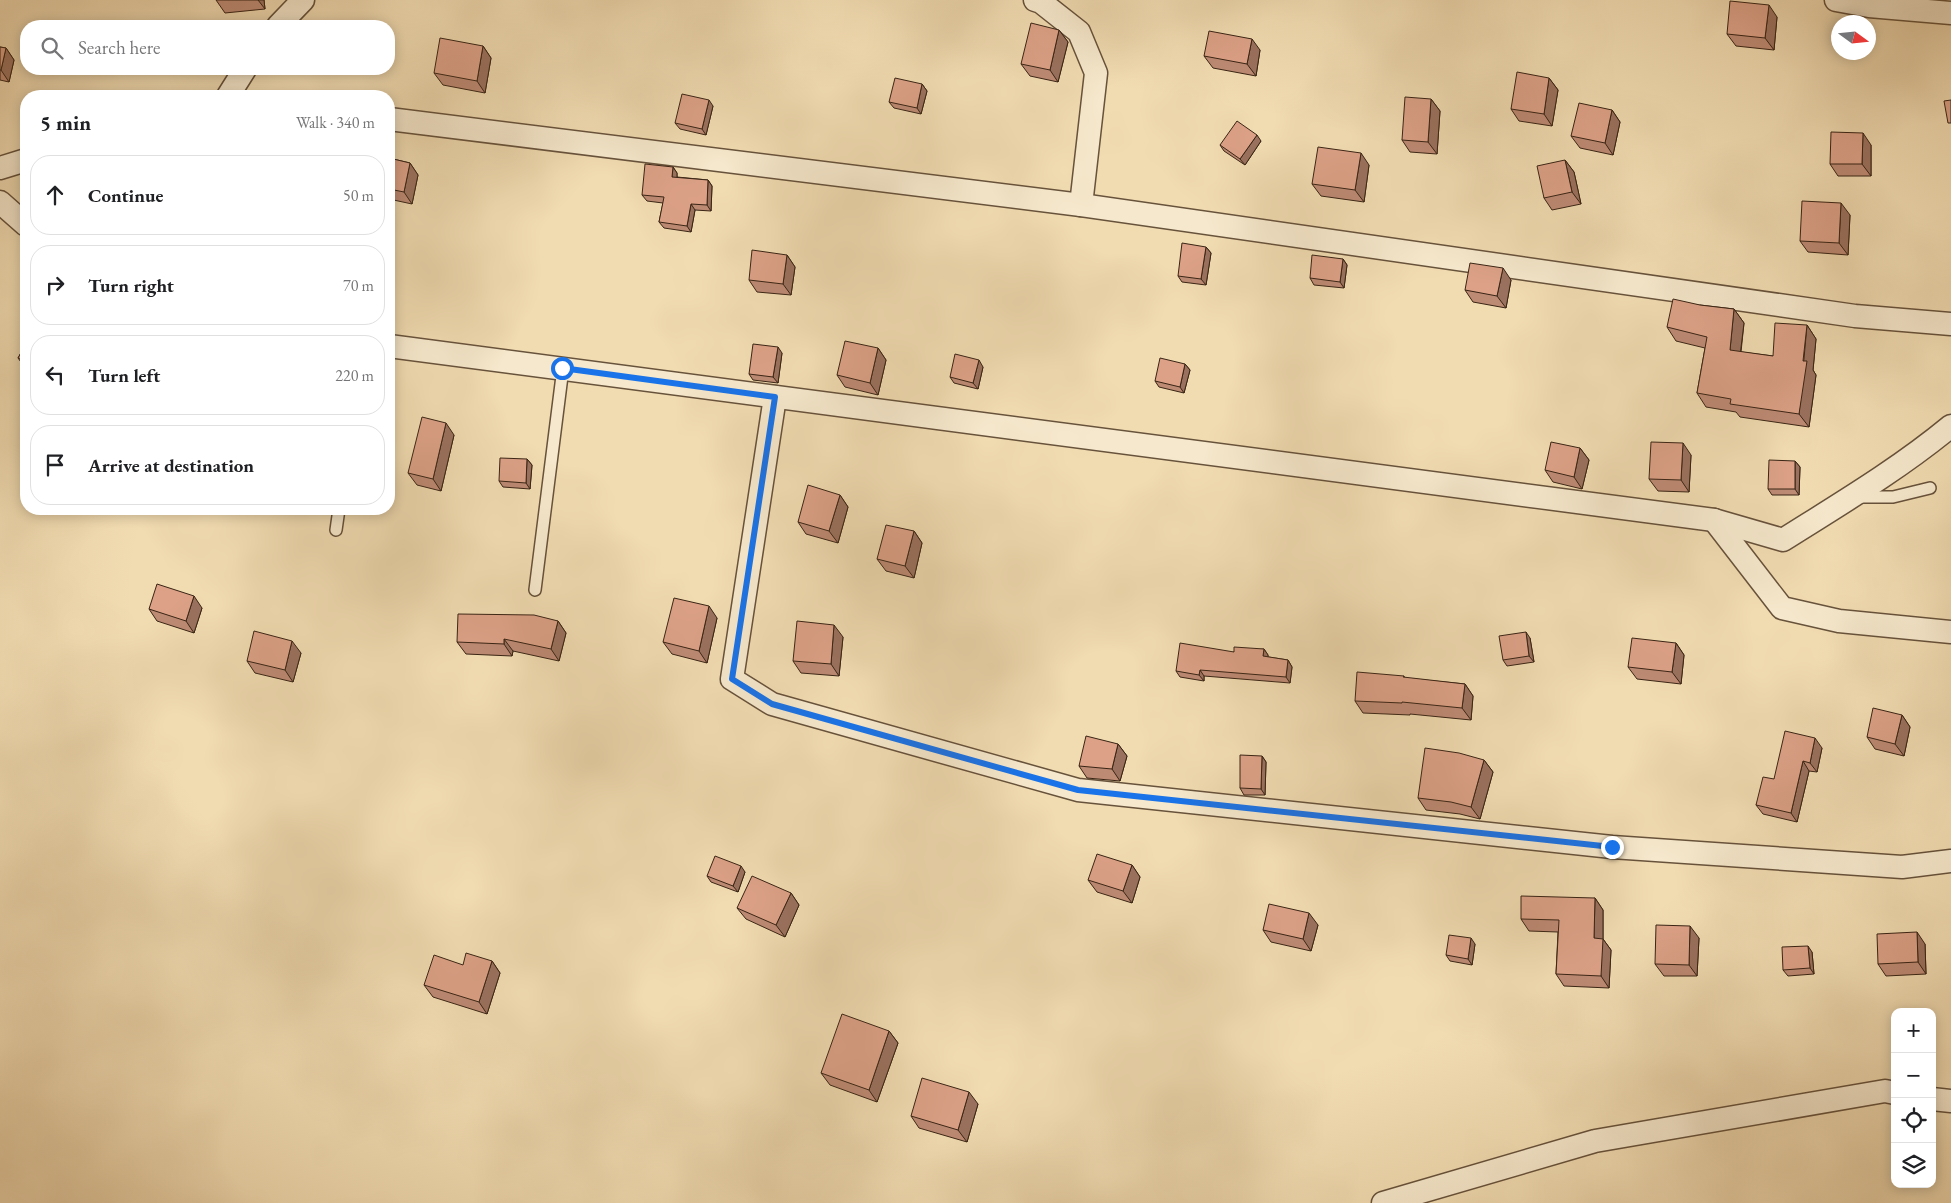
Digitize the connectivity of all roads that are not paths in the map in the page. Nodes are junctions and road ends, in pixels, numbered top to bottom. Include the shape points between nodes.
1 (303, 0) edge
2 (1035, 0) edge
3 (1836, 0) edge
4 (1951, 13) edge
5 (283, 20) edge
6 (241, 75) edge
7 (232, 90) edge
8 (395, 120) edge
9 (20, 162) edge
10 (0, 168) edge
11 (0, 202) edge
12 (1082, 205) junction
13 (20, 220) edge
14 (1951, 324) edge
15 (395, 347) edge
16 (562, 368) junction
17 (775, 397) junction
18 (1951, 426) edge
19 (1930, 488) dead end
20 (1852, 497) junction
21 (338, 515) edge
22 (1714, 520) junction
23 (336, 530) dead end
24 (535, 590) dead end
25 (1951, 632) edge
26 (1951, 861) edge
27 (1891, 1092) edge
28 (1936, 1099) edge
29 (1951, 1101) edge
30 (1383, 1203) edge

1 - 5 street
2 - 12 street via 1080,32 1096,73
3 - 4 street
6 - 7 street
8 - 12 street
9 - 10 street
11 - 13 street
12 - 14 street via 1854,316
15 - 16 street
16 - 17 street
16 - 24 lane
17 - 22 street
17 - 26 street via 732,679 772,704 1078,790 1612,847 1902,866
18 - 20 street via 1924,449
19 - 20 lane via 1893,497
20 - 22 street via 1783,540
21 - 23 lane
22 - 25 street via 1782,608 1839,621
27 - 30 street via 1595,1141
28 - 29 street

